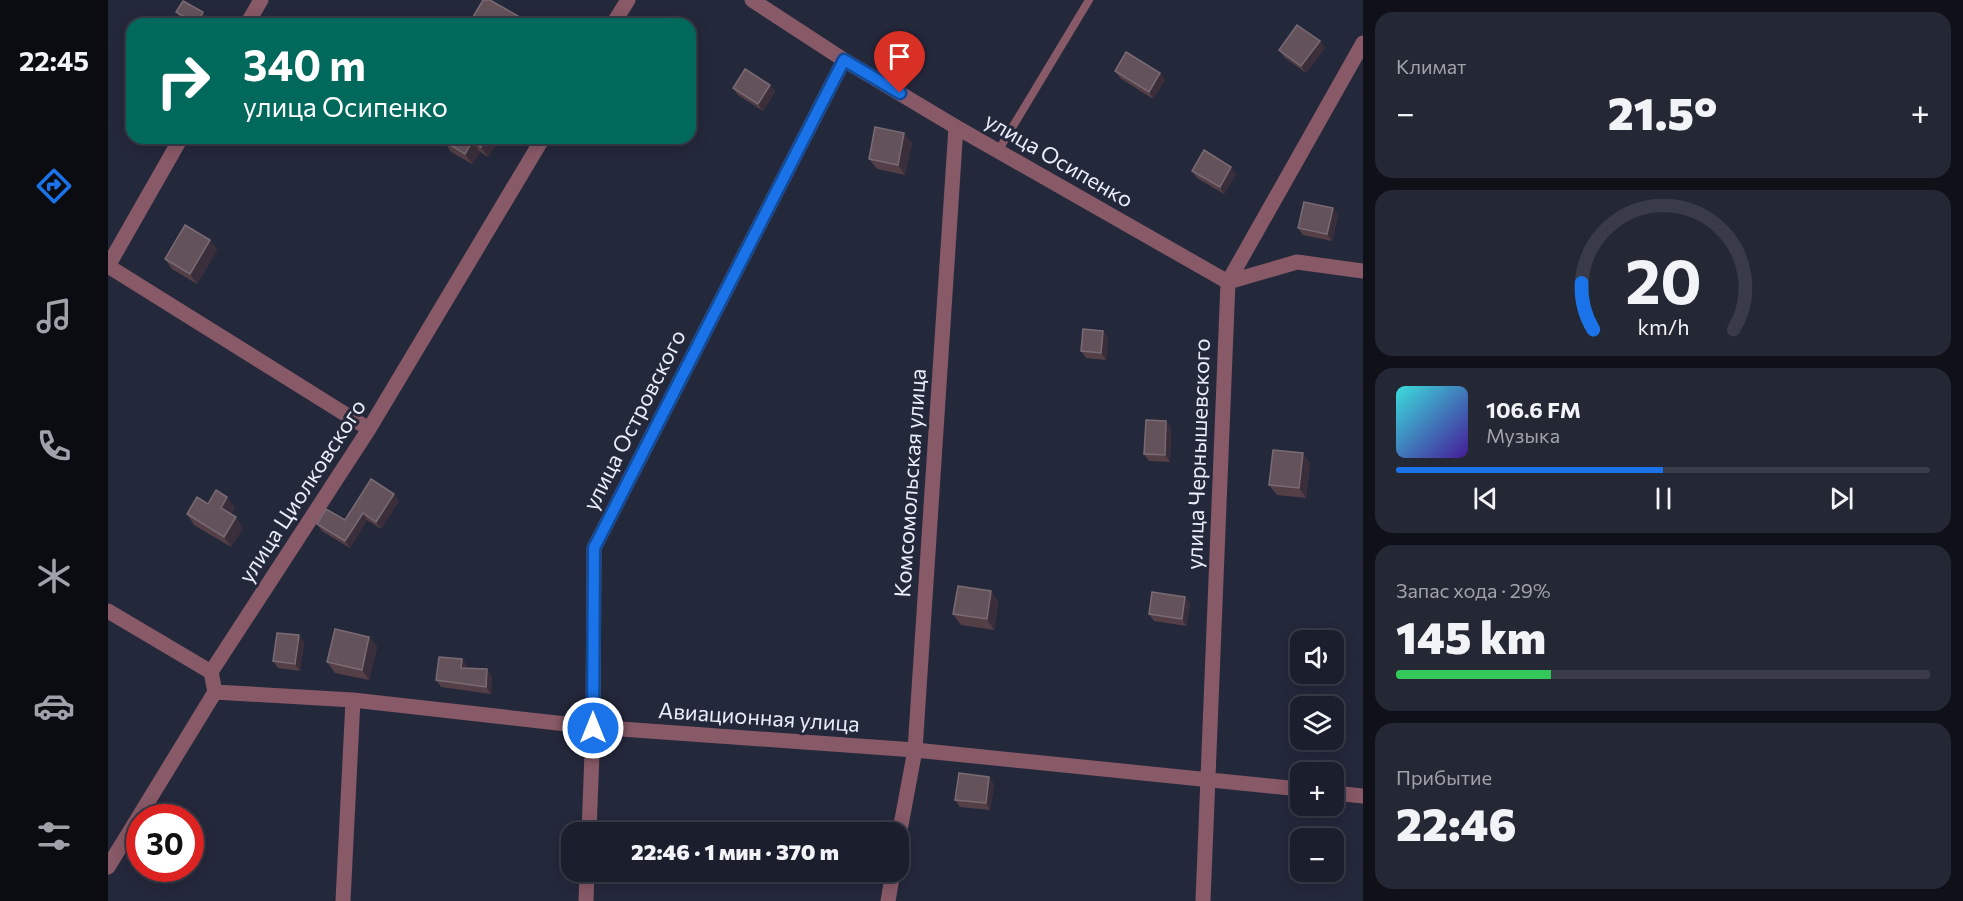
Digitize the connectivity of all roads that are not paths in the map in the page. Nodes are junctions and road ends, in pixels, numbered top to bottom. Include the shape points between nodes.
1 (261, 0) edge
2 (628, 0) edge
3 (752, 0) edge
4 (1089, 0) edge
5 (250, 18) edge
6 (617, 18) edge
7 (1363, 44) edge
8 (844, 60) junction
9 (956, 127) junction
10 (178, 144) edge
11 (539, 144) edge
12 (998, 151) junction
13 (108, 266) edge
14 (1363, 271) edge
15 (1228, 282) junction
16 (369, 429) junction
17 (108, 611) edge
18 (212, 672) junction
19 (215, 692) junction
20 (353, 700) junction
21 (593, 728) junction
22 (915, 750) junction
23 (1207, 779) junction
24 (1290, 788) edge
25 (1344, 794) edge
26 (1363, 796) edge
27 (589, 822) edge
28 (902, 822) edge
29 (108, 867) edge
30 (587, 882) edge
31 (891, 882) edge
32 (342, 901) edge
33 (586, 901) edge
34 (888, 901) edge
35 (1203, 901) edge

1 - 5 street
2 - 6 street
3 - 8 street, улица Осипенко
4 - 12 lane
7 - 15 street, улица Чернышевского
8 - 9 street, улица Осипенко
8 - 21 street, улица Островского via 594,548
9 - 12 street, улица Осипенко
9 - 22 street, Комсомольская улица
10 - 13 street
11 - 16 street, улица Циолковского
12 - 15 street, улица Осипенко
13 - 16 street
14 - 15 street via 1297,262
15 - 23 street, улица Чернышевского
16 - 18 street, улица Циолковского
17 - 18 street
18 - 19 street
19 - 20 street, Авиационная улица
19 - 29 street
20 - 21 street, Авиационная улица
20 - 32 street
21 - 22 street, Авиационная улица
21 - 27 street, улица Островского
22 - 23 street, Авиационная улица
22 - 28 street, Комсомольская улица
23 - 24 street, Авиационная улица
23 - 35 street, улица Чернышевского
25 - 26 street
30 - 33 street
31 - 34 street

